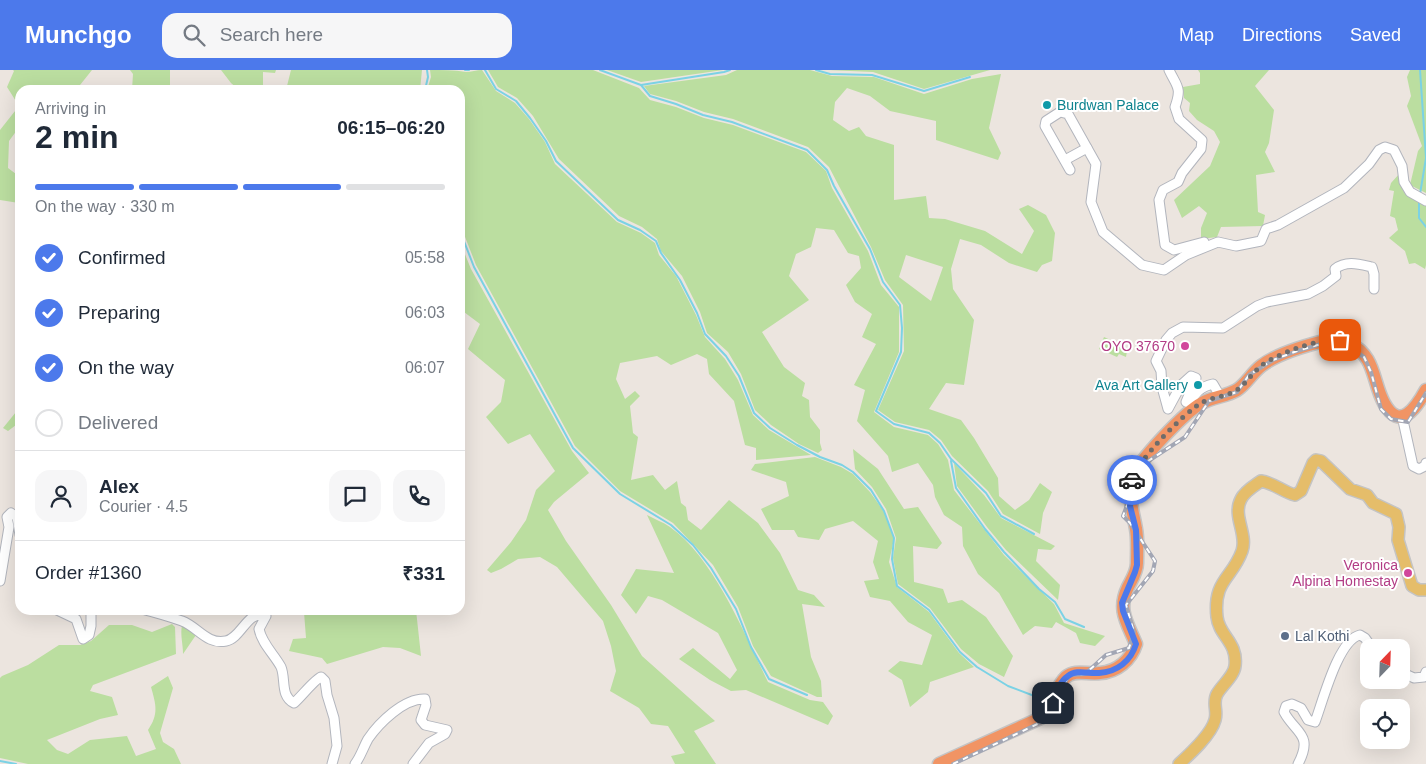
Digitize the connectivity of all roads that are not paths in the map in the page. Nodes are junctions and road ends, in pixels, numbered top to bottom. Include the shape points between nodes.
1 (1169, 70) edge
2 (1087, 148) junction
3 (1065, 160) junction
4 (1070, 170) dead end
5 (1426, 201) edge
6 (1261, 241) junction
7 (1374, 289) dead end
8 (1426, 390) edge
9 (1220, 396) junction
10 (1402, 416) junction
11 (1426, 463) edge
12 (15, 516) edge
13 (0, 581) edge
14 (1426, 590) edge
15 (68, 615) edge
16 (91, 615) edge
17 (161, 615) edge
18 (262, 615) edge
19 (262, 615) edge
20 (1366, 639) edge
21 (1426, 672) edge
22 (1410, 676) edge
23 (332, 764) edge
24 (355, 764) edge
25 (413, 764) edge
26 (939, 764) edge
27 (1179, 764) edge
28 (1298, 764) edge

1 - 6 street via 1179,86 1175,107 1179,119 1202,140 1200,149 1178,182 1163,190 1159,200 1165,246 1174,250 1216,240
2 - 3 street
2 - 3 street via 1068,114 1060,112 1046,120 1045,126
2 - 6 street via 1096,164 1092,202 1103,232 1142,265 1164,270 1186,255 1218,242 1236,246
3 - 4 street
5 - 6 street via 1410,192 1394,150 1386,147 1379,150 1344,188 1266,229
7 - 9 street via 1372,267 1353,263 1339,265 1335,269 1336,276 1308,294 1267,302 1223,328 1183,327 1172,333 1156,361 1168,409 1181,385 1191,376 1196,378 1186,402 1189,403 1204,386 1213,384
8 - 10 highway via 1417,407
9 - 10 highway via 1238,389 1267,362 1296,349 1330,339 1340,340 1365,355 1383,402 1394,414
9 - 26 highway via 1201,403 1182,417 1133,476 1130,506 1136,530 1137,565 1122,603 1136,644 1133,654 1116,669 1100,673 1072,673 1061,684 1043,717
10 - 11 street via 1413,466 1419,469
12 - 13 street via 11,513 7,517 9,528
14 - 27 main road via 1412,586 1398,540 1396,514 1373,503 1367,495 1350,489 1321,461 1313,462 1301,491 1295,495 1261,481 1251,488 1237,510 1242,550 1224,579 1216,605 1217,619 1233,646 1235,668 1216,696 1216,719 1211,728
15 - 16 street via 76,619 83,639 91,626
17 - 19 street via 184,622 215,642 235,638 252,617
18 - 23 street via 266,616 259,629 261,637 281,669 288,700 294,703 317,678 325,681 337,746
20 - 28 street via 1356,636 1341,652 1315,722 1308,720 1300,708 1292,704 1286,706 1284,712 1302,734 1304,746
21 - 22 street via 1424,677
24 - 25 street via 367,741 394,710 419,699 425,700 421,720 425,725 447,730 429,743

